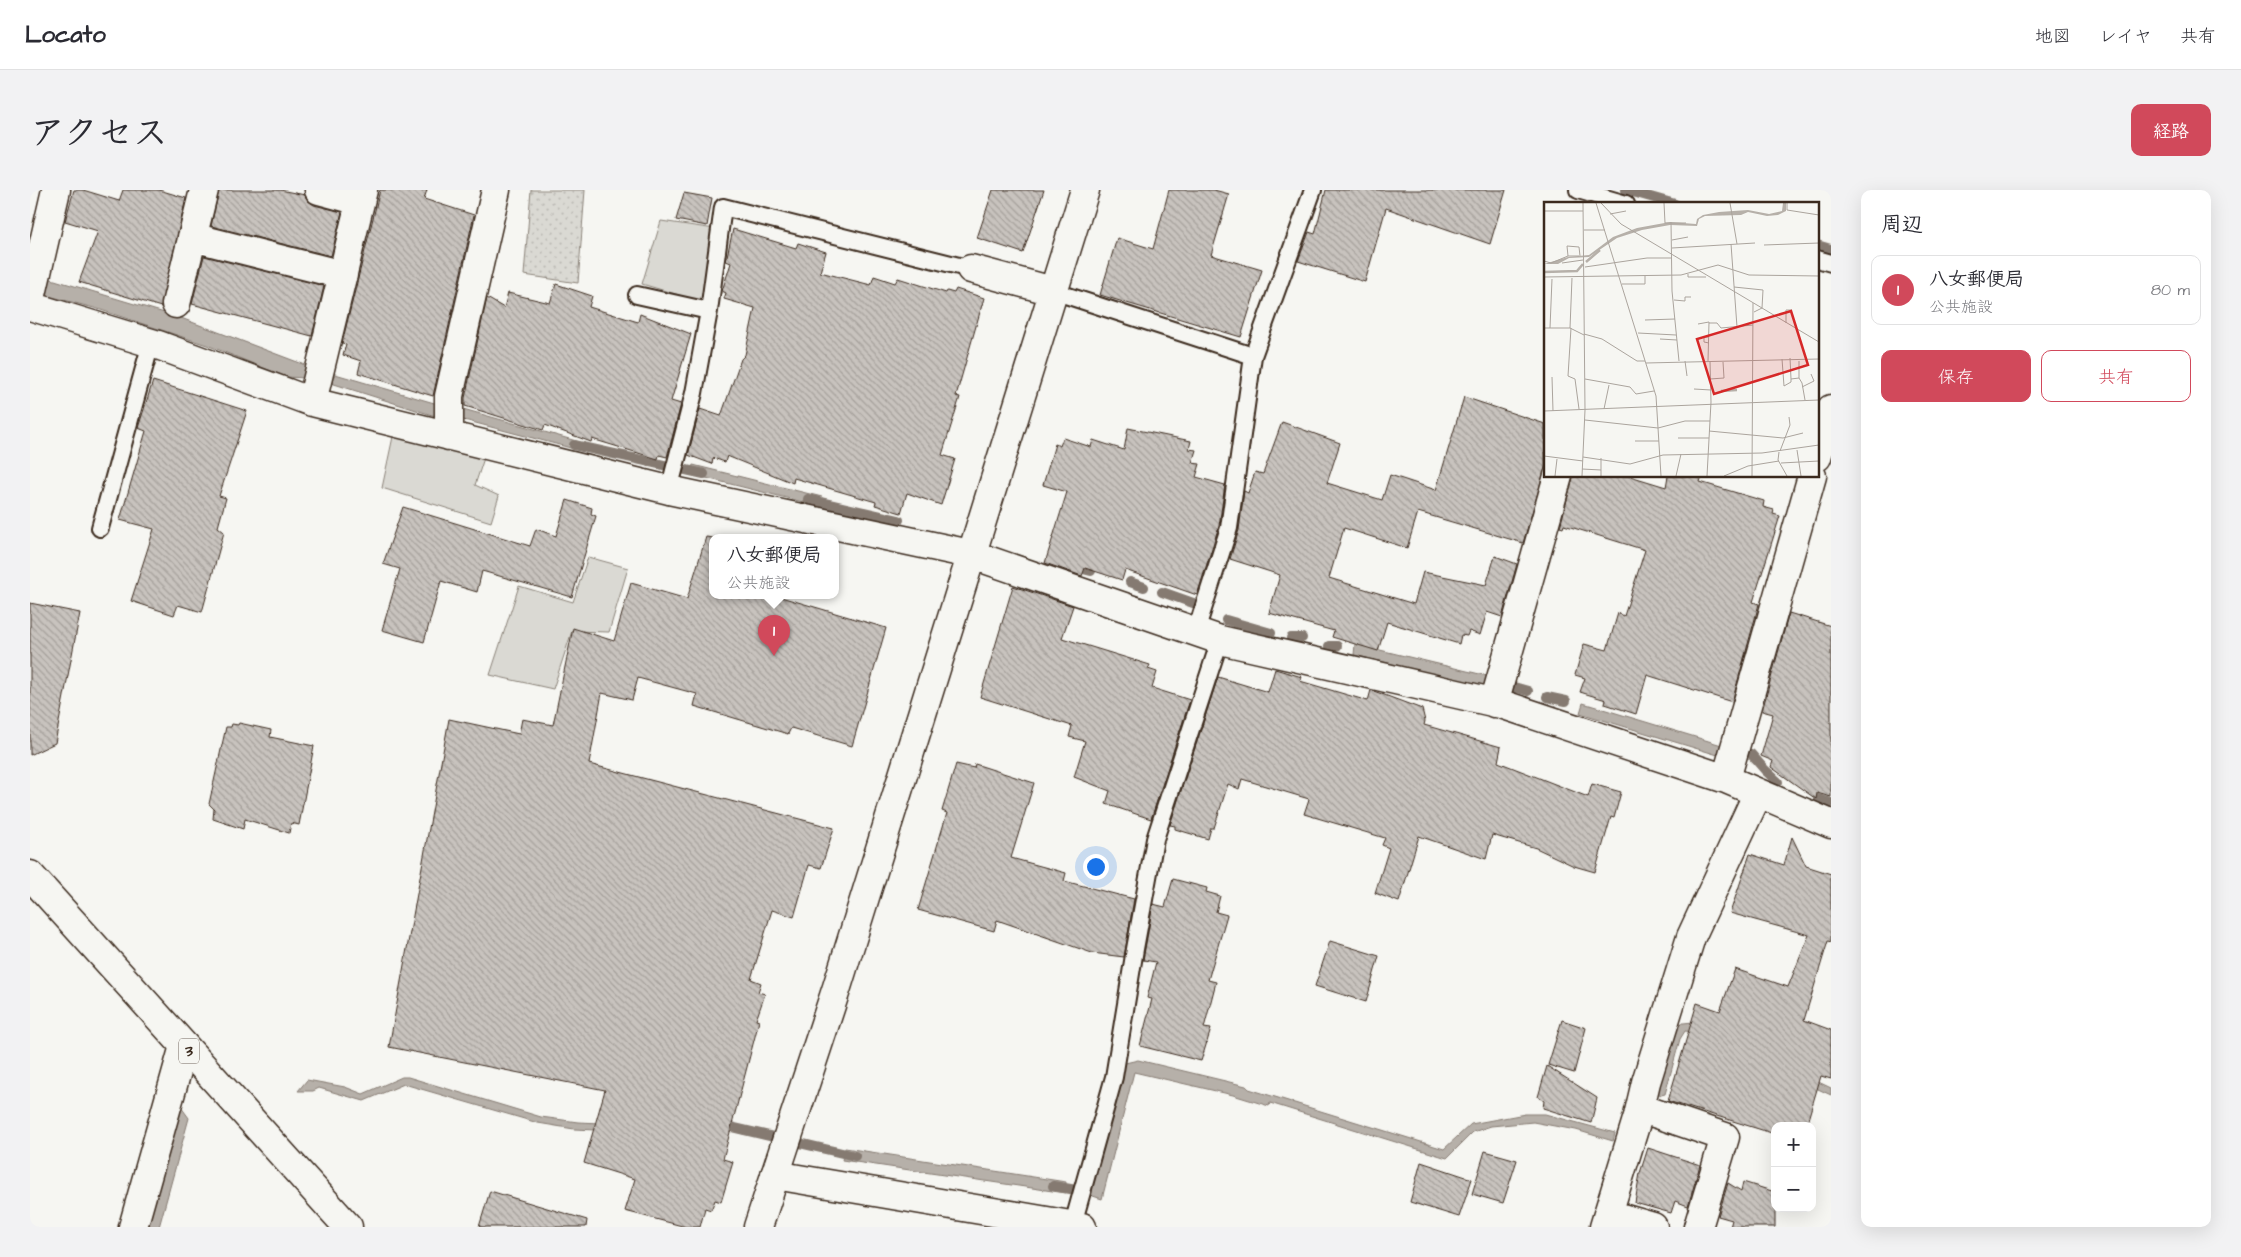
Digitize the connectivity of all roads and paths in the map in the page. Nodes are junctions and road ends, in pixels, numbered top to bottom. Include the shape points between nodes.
1 (56, 190) edge
2 (204, 190) edge
3 (319, 190) edge
4 (496, 190) edge
5 (1085, 190) edge
6 (1313, 190) edge
7 (1578, 190) edge
8 (362, 196) edge
9 (1619, 202) edge
10 (192, 237) junction
11 (1818, 259) edge
12 (1831, 263) edge
13 (971, 269) joint
14 (342, 275) junction
15 (1053, 292) junction
16 (637, 295) dead end
17 (30, 304) edge
18 (176, 304) dead end
19 (709, 311) junction
20 (151, 343) junction
21 (1253, 356) junction
22 (312, 402) junction
23 (1831, 409) edge
24 (450, 436) junction
25 (1818, 454) edge
26 (1557, 478) edge
27 (1811, 478) edge
28 (669, 490) junction
29 (100, 528) dead end
30 (970, 554) junction
31 (1208, 635) junction
32 (1494, 703) junction
33 (1726, 779) junction
34 (1758, 793) junction
35 (1831, 824) edge
36 (30, 875) edge
37 (184, 1046) junction
38 (1640, 1108) junction
39 (776, 1175) junction
40 (1606, 1221) edge
41 (1076, 1226) edge
42 (133, 1227) edge
43 (348, 1227) edge
44 (758, 1227) edge
45 (1653, 1227) edge
46 (1698, 1227) edge

1 - 17 main road
2 - 10 main road
3 - 8 main road
4 - 24 main road via 449,396
5 - 15 main road
6 - 21 lane
7 - 9 lane
8 - 14 main road
10 - 14 main road
10 - 18 main road
11 - 12 lane
13 - 15 main road
13 - 19 lane via 723,208
14 - 22 main road
15 - 21 lane
15 - 30 main road
16 - 19 lane
17 - 20 main road
19 - 28 lane via 694,393
20 - 22 main road
20 - 29 lane
21 - 31 lane via 1229,528
22 - 24 main road
23 - 25 main road
24 - 28 main road
26 - 32 main road
27 - 33 main road
28 - 30 main road
30 - 31 main road
30 - 39 main road
31 - 32 main road
31 - 41 lane via 1156,839 1114,1077
32 - 33 main road
33 - 34 main road
34 - 35 main road
34 - 38 main road via 1691,937
36 - 37 main road, 3
37 - 42 main road
37 - 43 main road, 3
38 - 40 main road
38 - 46 main road via 1726,1137
39 - 41 main road
39 - 44 main road
40 - 45 main road

